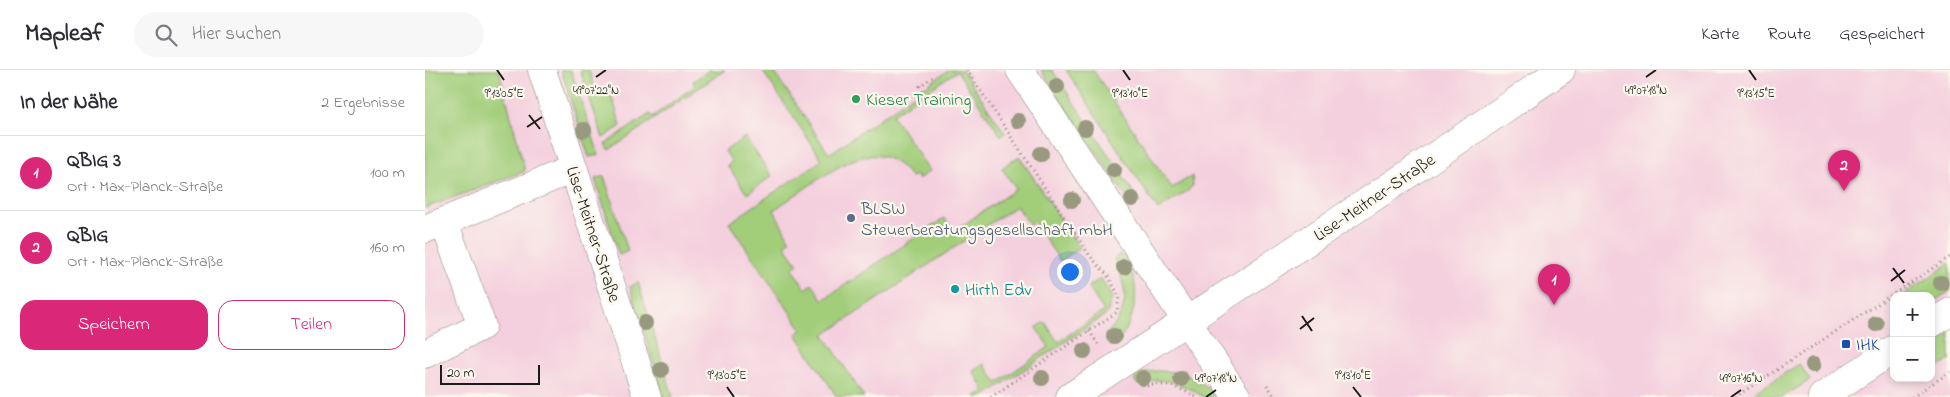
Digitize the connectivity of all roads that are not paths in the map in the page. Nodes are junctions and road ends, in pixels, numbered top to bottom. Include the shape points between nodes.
1 (542, 70) edge
2 (1020, 70) edge
3 (1561, 70) edge
4 (573, 169) junction
5 (434, 225) edge
6 (1950, 312) edge
7 (1935, 321) edge
8 (1186, 322) junction
9 (1890, 353) edge
10 (425, 354) edge
11 (647, 397) edge
12 (1070, 397) edge
13 (1237, 397) edge
14 (1822, 397) edge

1 - 4 street, Lise-Meitner-Straße
2 - 8 street
3 - 8 street, Lise-Meitner-Straße
4 - 5 street
4 - 11 street, Lise-Meitner-Straße
5 - 10 street via 482,326
6 - 7 street
8 - 12 street, Lise-Meitner-Straße
8 - 13 street
9 - 14 street

